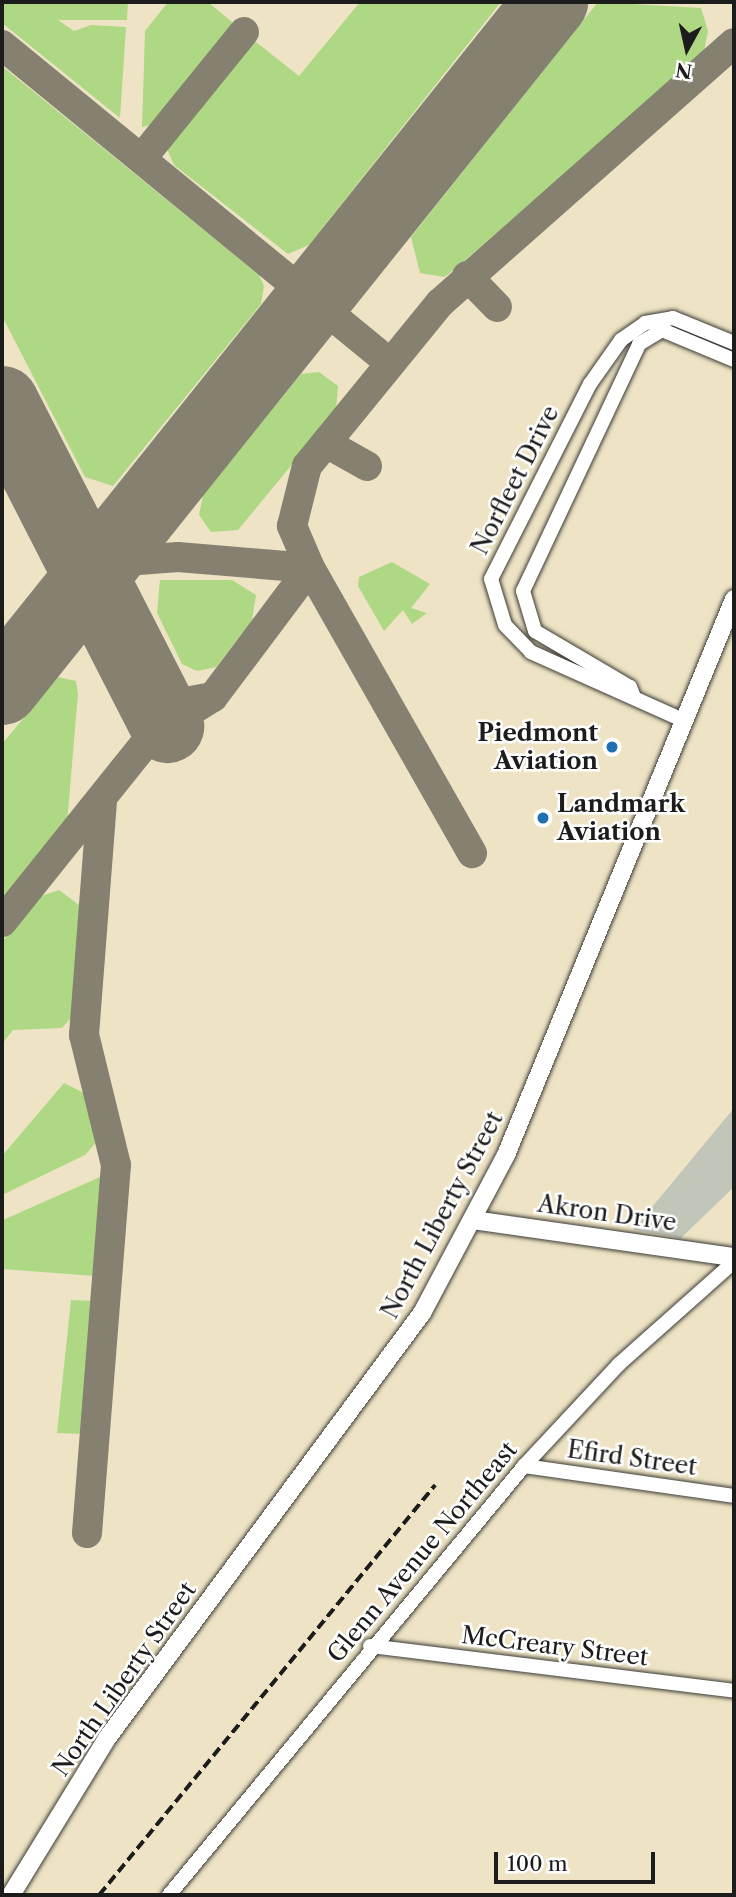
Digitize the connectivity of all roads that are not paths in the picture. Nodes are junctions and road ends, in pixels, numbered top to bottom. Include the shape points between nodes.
1 (680, 328) junction
2 (734, 344) edge
3 (734, 360) edge
4 (734, 599) edge
5 (634, 697) junction
6 (685, 721) junction
7 (472, 1220) junction
8 (734, 1259) edge
9 (524, 1466) junction
10 (734, 1496) edge
11 (370, 1647) junction
12 (734, 1690) edge
13 (11, 1895) edge
14 (169, 1895) edge

1 - 2 street, Norfleet Drive
1 - 3 street, Norfleet Drive
1 - 5 street, Norfleet Drive via 662,330 633,351 523,591 535,631 629,687
1 - 5 street, Norfleet Drive via 645,323 610,354 491,579 511,636 577,675
4 - 6 main road, North Liberty Street
5 - 6 street, Norfleet Drive
6 - 7 main road, North Liberty Street via 506,1155
7 - 8 main road, Akron Drive
7 - 13 main road, North Liberty Street via 422,1313 108,1737
8 - 9 street, Glenn Avenue Northeast via 619,1364
9 - 10 street, Efird Street
9 - 11 street, Glenn Avenue Northeast
11 - 12 street, McCreary Street
11 - 14 street, Glenn Avenue Northeast

